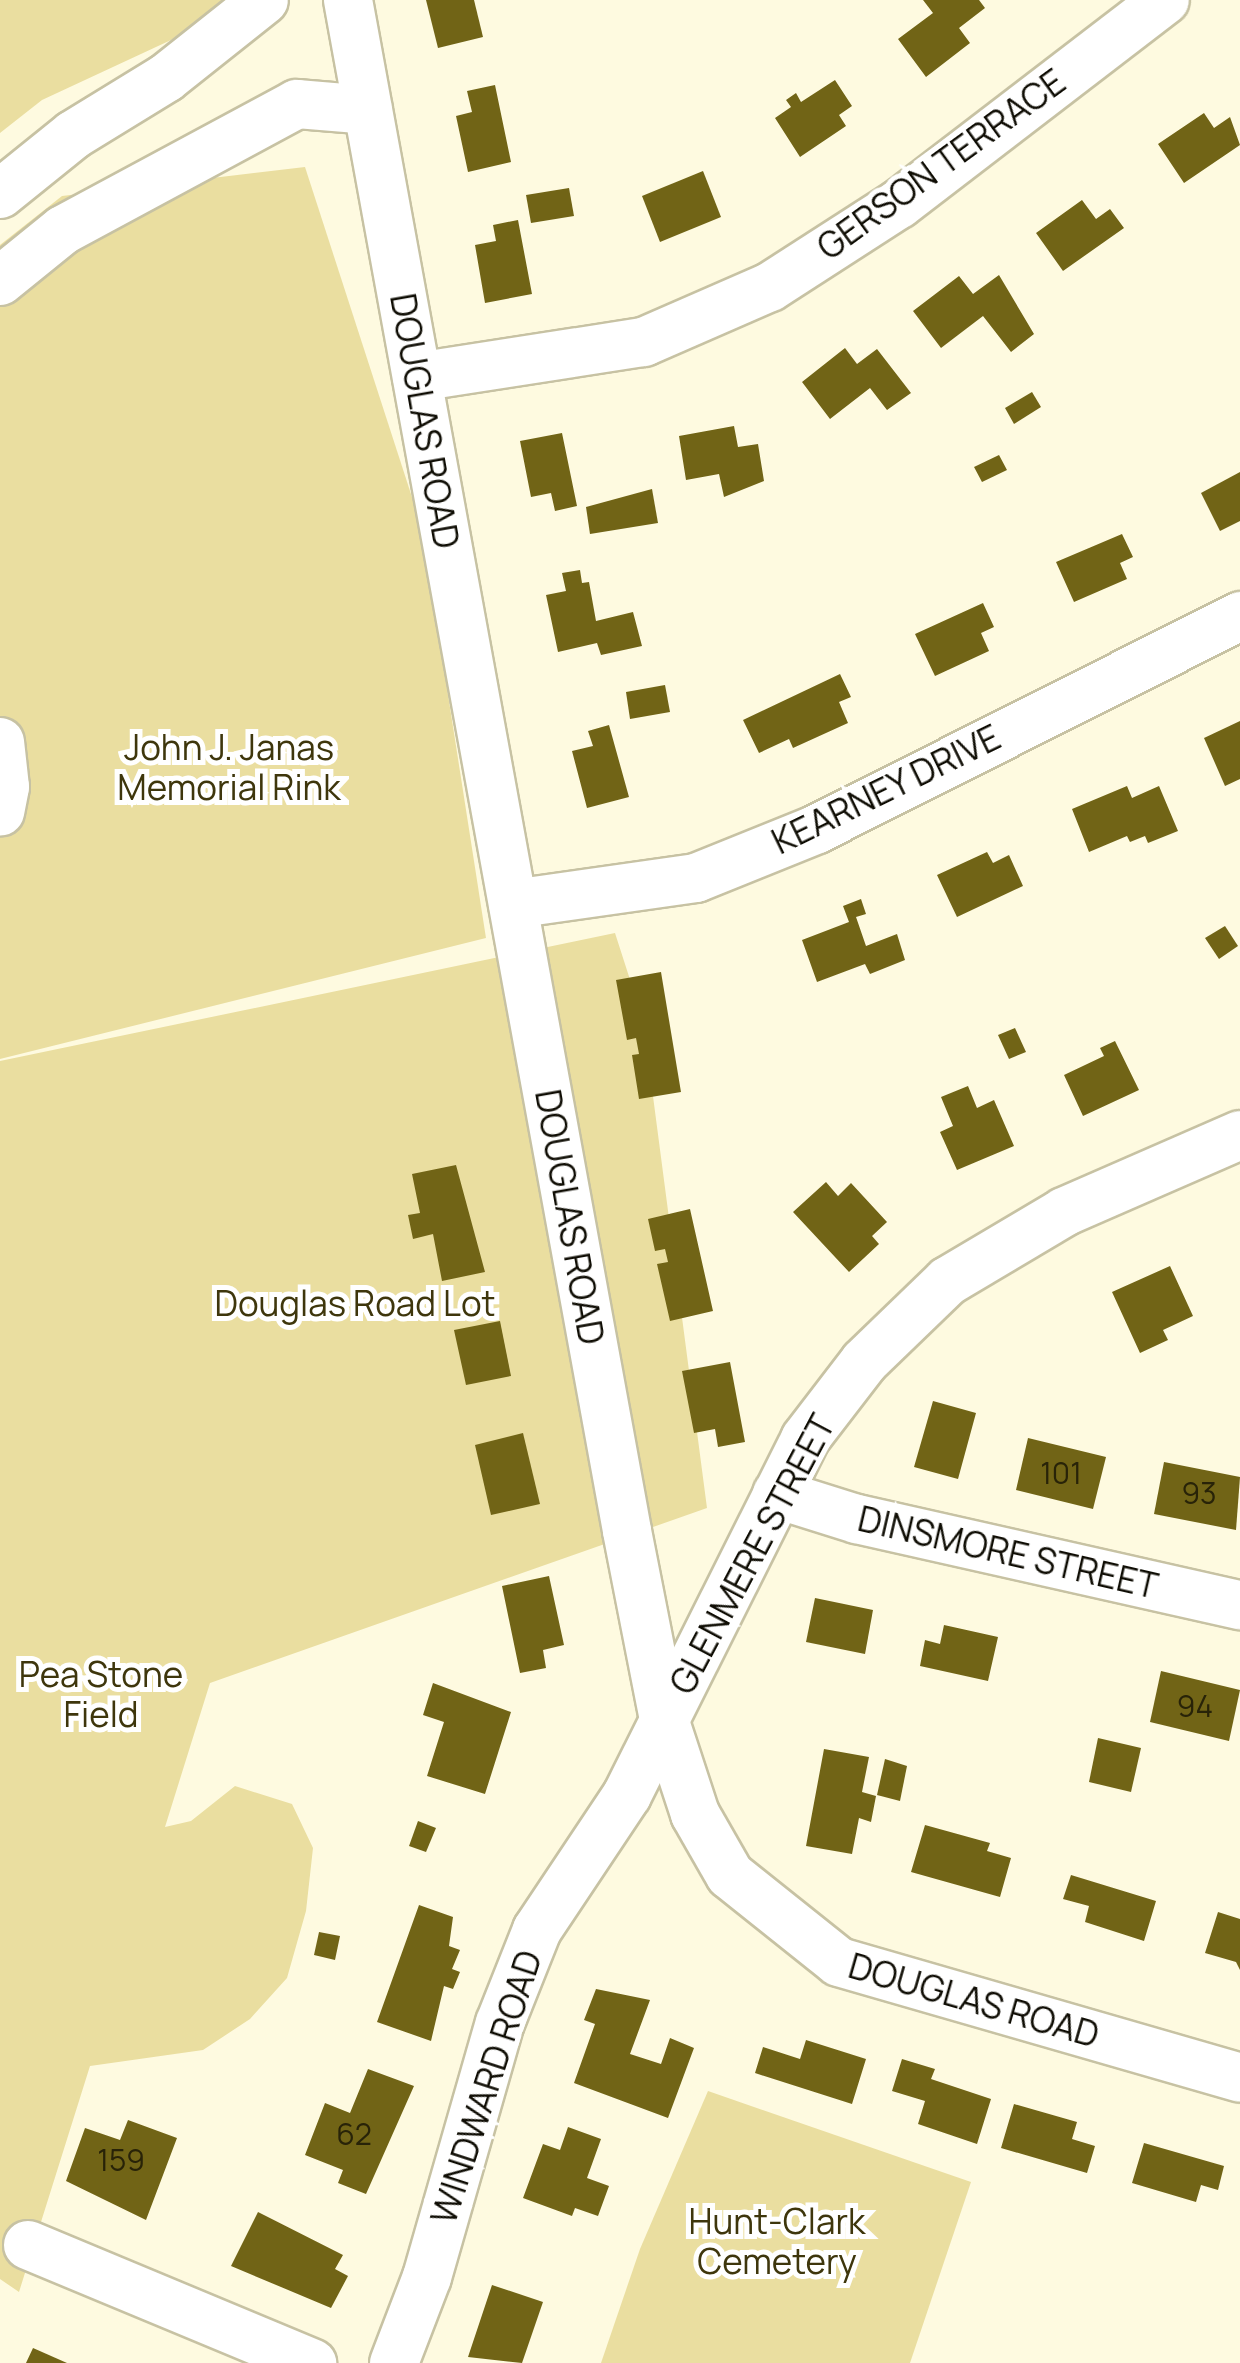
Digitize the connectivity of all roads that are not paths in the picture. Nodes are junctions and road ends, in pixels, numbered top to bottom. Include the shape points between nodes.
1 (264, 0) edge
2 (348, 0) edge
3 (1166, 0) edge
4 (368, 110) junction
5 (0, 194) edge
6 (0, 280) edge
7 (417, 377) junction
8 (1240, 616) edge
9 (0, 742) edge
10 (0, 812) edge
11 (513, 904) junction
12 (1240, 1136) edge
13 (1184, 1162) junction
14 (1240, 1172) edge
15 (777, 1494) junction
16 (1240, 1605) edge
17 (664, 1719) junction
18 (1240, 2078) edge
19 (28, 2245) dead end
20 (312, 2363) edge
21 (394, 2363) edge

1 - 5 street
2 - 4 street, DOUGLAS ROAD
3 - 7 street, GERSON TERRACE via 899,204 770,287 644,342
4 - 6 street via 297,104 63,230
4 - 7 street, DOUGLAS ROAD
7 - 11 street, DOUGLAS ROAD
8 - 11 street, KEARNEY DRIVE via 817,829 696,878
9 - 10 street
11 - 17 street, DOUGLAS ROAD
12 - 13 street, GLENMERE STREET
13 - 14 street
13 - 15 street, GLENMERE STREET via 1064,1212 948,1281 864,1362 806,1439
15 - 16 street, DINSMORE STREET via 857,1520
15 - 17 street, GLENMERE STREET
17 - 18 street, DOUGLAS ROAD via 695,1814 730,1875 839,1962
17 - 21 street, WINDWARD ROAD via 627,1795 537,1930 500,2023 427,2276
19 - 20 street

